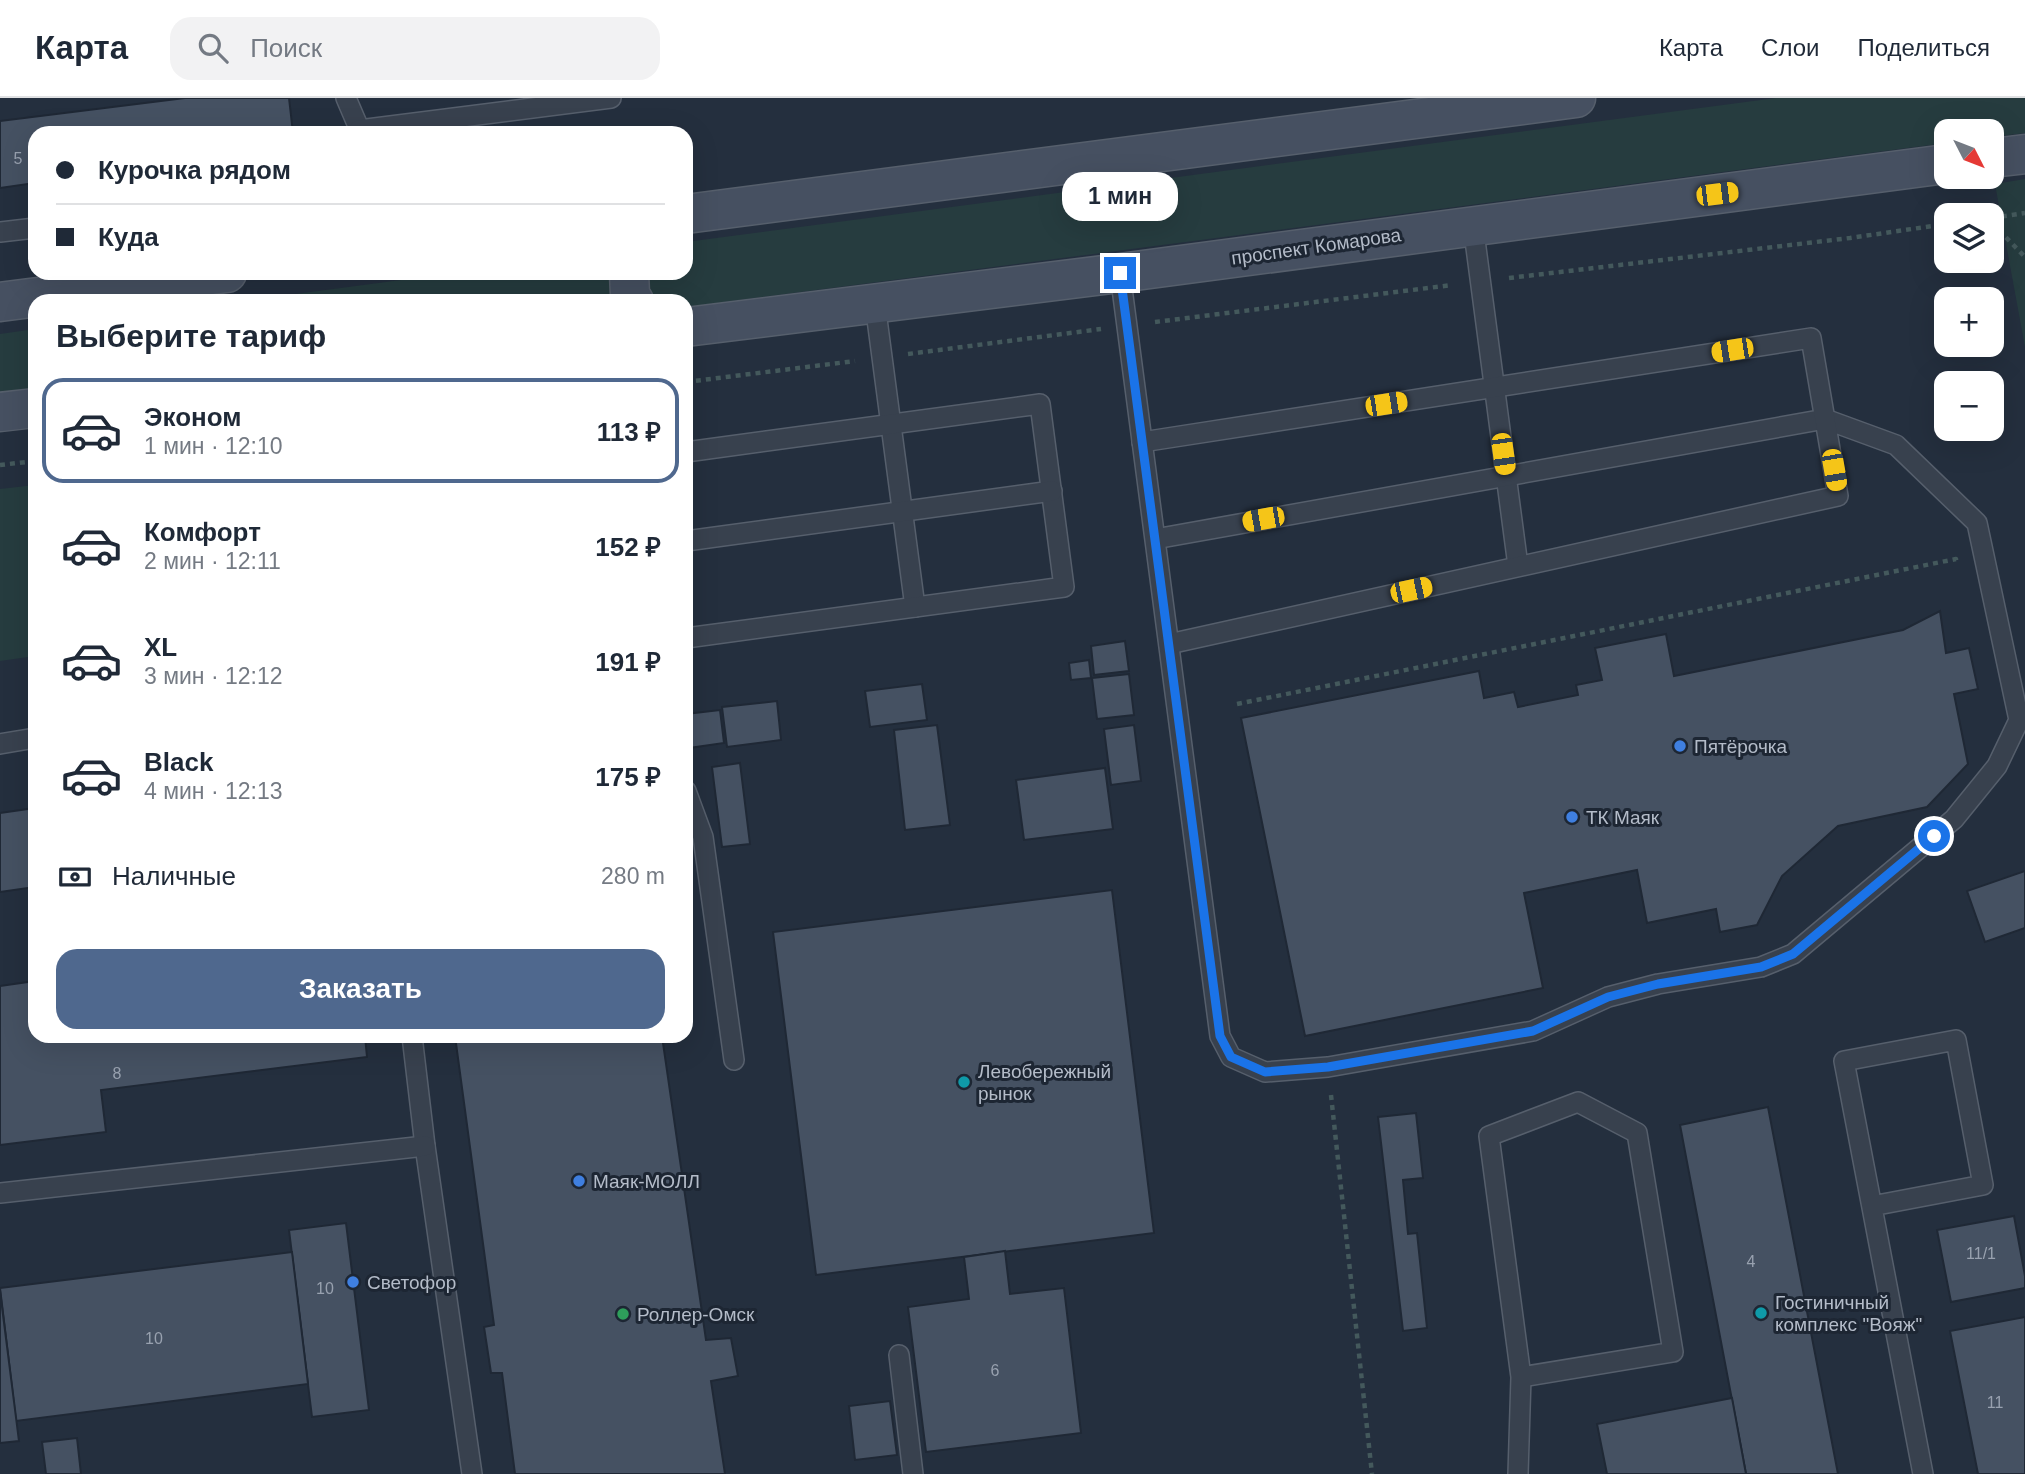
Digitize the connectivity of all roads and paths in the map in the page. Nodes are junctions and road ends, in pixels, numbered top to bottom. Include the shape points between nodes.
1 (346, 98) edge
2 (611, 98) edge
3 (1576, 98) edge
4 (358, 126) edge
5 (398, 126) edge
6 (2025, 154) edge
7 (2004, 157) edge
8 (1934, 166) edge
9 (693, 213) edge
10 (2025, 213) edge
11 (2004, 217) edge
12 (1473, 225) junction
13 (1934, 226) edge
14 (28, 229) edge
15 (0, 232) edge
16 (2004, 233) edge
17 (2025, 257) edge
18 (1120, 273) junction
19 (196, 280) edge
20 (1481, 281) junction
21 (139, 293) edge
22 (28, 300) edge
23 (0, 302) edge
24 (875, 304) junction
25 (693, 326) edge
26 (1127, 326) junction
27 (882, 357) junction
28 (693, 381) edge
29 (1494, 387) junction
30 (28, 409) edge
31 (0, 412) edge
32 (1825, 419) junction
33 (891, 424) junction
34 (1142, 442) junction
35 (693, 451) edge
36 (28, 462) edge
37 (0, 465) edge
38 (1506, 476) junction
39 (1052, 491) junction
40 (902, 512) junction
41 (1155, 539) junction
42 (693, 540) edge
43 (1518, 566) junction
44 (1958, 572) dead end
45 (915, 607) junction
46 (693, 637) edge
47 (1169, 644) junction
48 (1237, 704) dead end
49 (28, 739) edge
50 (0, 744) edge
51 (693, 810) edge
52 (413, 1043) edge
53 (734, 1060) dead end
54 (1328, 1067) junction
55 (425, 1146) junction
56 (0, 1193) edge
57 (1872, 1206) junction
58 (898, 1355) dead end
59 (1521, 1377) junction
60 (472, 1474) edge
61 (913, 1474) edge
62 (1372, 1474) edge
63 (1518, 1474) edge
64 (1923, 1474) edge

1 - 4 lane
2 - 5 lane
3 - 9 main road
6 - 7 main road
8 - 12 main road, проспект Комарова
10 - 11 path
12 - 18 main road, проспект Комарова
12 - 20 lane
13 - 20 path
14 - 15 lane
16 - 17 path
18 - 24 main road, проспект Комарова
18 - 26 lane
19 - 21 main road
20 - 26 path
20 - 29 lane
22 - 23 main road
24 - 25 main road, проспект Комарова
24 - 27 lane
26 - 27 path
26 - 34 lane
27 - 28 path
27 - 33 lane
29 - 32 lane via 1811,338
29 - 34 lane
29 - 38 lane
30 - 31 main road
32 - 38 lane
32 - 43 lane via 1838,496
32 - 54 lane via 1896,446 1977,523 2020,720 1997,766 1954,819 1793,954 1761,967 1608,997 1533,1031
33 - 35 lane
33 - 39 lane via 1040,404
33 - 40 lane
34 - 41 lane
36 - 37 path
38 - 41 lane
38 - 43 lane
39 - 40 lane
39 - 45 lane via 1064,587
40 - 42 lane
40 - 45 lane
41 - 47 lane
43 - 47 lane
44 - 48 path via 1956,559
45 - 46 lane
47 - 54 lane via 1220,1036 1231,1057 1265,1072
49 - 50 lane
51 - 53 lane via 703,837
52 - 55 lane
54 - 62 path
55 - 56 lane
55 - 60 lane
57 - 57 lane via 1844,1061 1956,1040 1983,1185
57 - 64 lane
58 - 61 lane
59 - 59 lane via 1489,1136 1578,1101 1637,1133 1673,1352
59 - 63 lane

